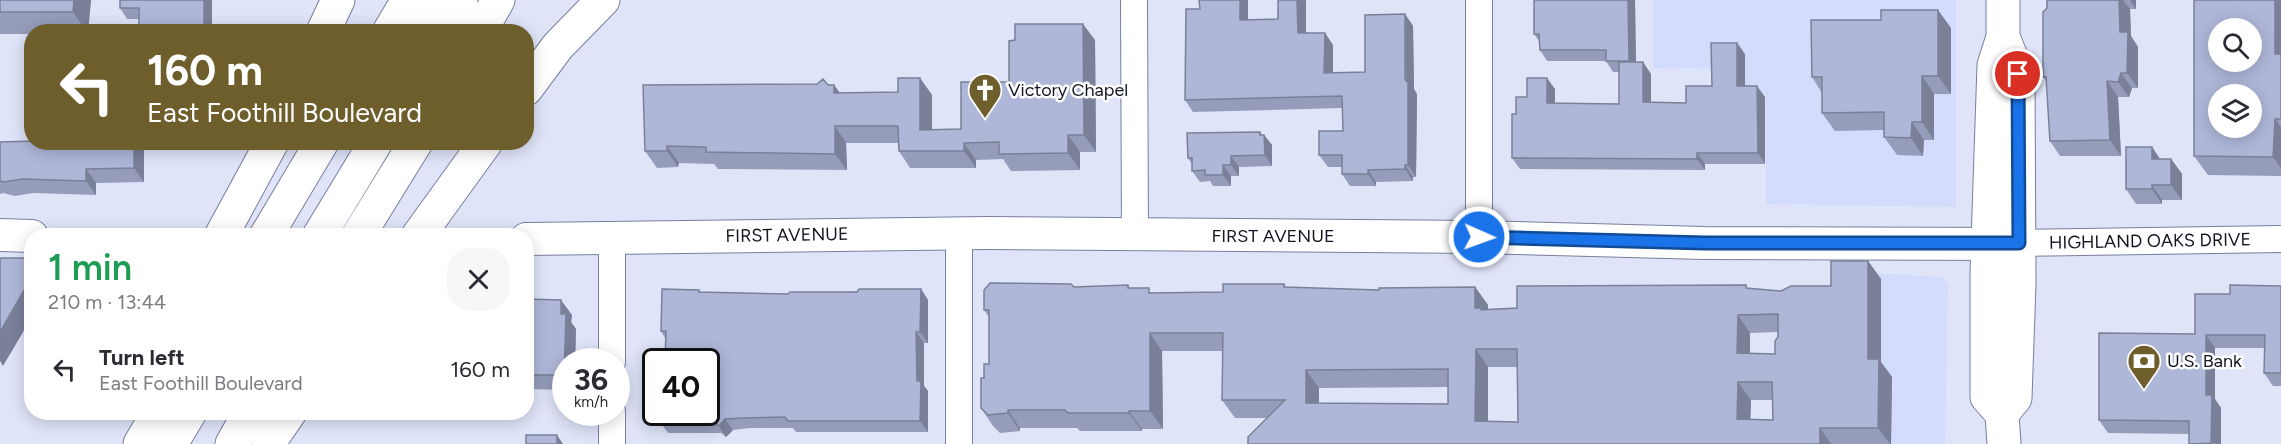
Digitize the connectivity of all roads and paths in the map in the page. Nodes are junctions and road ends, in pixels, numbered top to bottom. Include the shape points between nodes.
1 (338, 0) edge
2 (408, 0) edge
3 (436, 0) edge
4 (461, 0) edge
5 (498, 0) edge
6 (603, 0) edge
7 (1134, 0) edge
8 (1479, 0) edge
9 (2003, 0) edge
10 (327, 24) edge
11 (394, 24) edge
12 (422, 24) edge
13 (447, 24) edge
14 (484, 24) edge
15 (534, 78) edge
16 (268, 150) edge
17 (345, 150) edge
18 (346, 150) edge
19 (347, 150) edge
20 (411, 150) edge
21 (480, 150) edge
22 (225, 228) edge
23 (273, 228) edge
24 (302, 228) edge
25 (322, 228) edge
26 (363, 228) edge
27 (424, 228) edge
28 (959, 233) junction
29 (0, 235) edge
30 (1135, 235) junction
31 (24, 236) edge
32 (612, 237) junction
33 (1479, 237) junction
34 (534, 239) edge
35 (2281, 239) edge
36 (2004, 244) junction
37 (612, 348) edge
38 (129, 420) edge
39 (154, 420) edge
40 (185, 420) edge
41 (209, 420) edge
42 (246, 420) edge
43 (284, 420) edge
44 (612, 426) edge
45 (2003, 429) edge
46 (118, 444) edge
47 (140, 444) edge
48 (171, 444) edge
49 (195, 444) edge
50 (232, 444) edge
51 (268, 444) edge
52 (612, 444) edge
53 (958, 444) edge

1 - 10 main road
2 - 11 main road
3 - 12 main road
4 - 13 main road
5 - 14 main road
6 - 15 main road via 558,46
7 - 30 street
8 - 33 street
9 - 36 main road via 2003,37 2018,74
16 - 22 main road
17 - 23 main road
18 - 24 main road
19 - 25 main road
20 - 26 main road
21 - 27 main road
28 - 30 street, FIRST AVENUE
28 - 32 street, FIRST AVENUE
28 - 53 street
29 - 31 street
30 - 33 street, FIRST AVENUE
32 - 34 street, FIRST AVENUE
32 - 37 street
33 - 36 street, FIRST AVENUE
35 - 36 street, HIGHLAND OAKS DRIVE
36 - 45 main road via 2015,398
38 - 46 main road
39 - 47 main road
40 - 48 main road
41 - 49 main road
42 - 50 main road
43 - 51 main road
44 - 52 street

